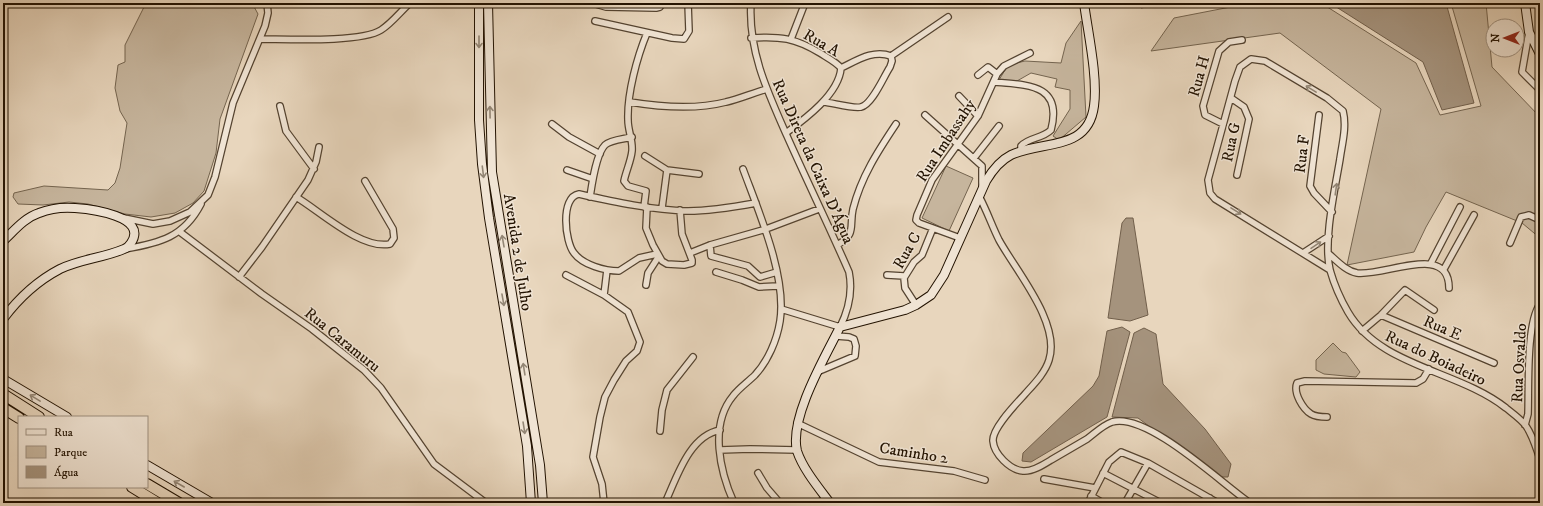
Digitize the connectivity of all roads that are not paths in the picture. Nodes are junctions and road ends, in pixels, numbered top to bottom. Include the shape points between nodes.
1 (267, 3) edge
2 (410, 3) edge
3 (479, 3) edge
4 (488, 3) edge
5 (592, 3) edge
6 (662, 3) edge
7 (688, 3) edge
8 (751, 3) edge
9 (805, 3) edge
10 (1084, 3) edge
11 (1525, 3) edge
12 (948, 17) dead end
13 (595, 21) dead end
14 (647, 32) junction
15 (1529, 32) junction
16 (751, 38) junction
17 (791, 39) junction
18 (260, 40) junction
19 (1242, 40) dead end
20 (1030, 53) dead end
21 (1540, 54) edge
22 (891, 56) junction
23 (841, 68) junction
24 (997, 74) junction
25 (978, 75) dead end
26 (994, 82) junction
27 (767, 89) junction
28 (1540, 90) edge
29 (959, 96) dead end
30 (1231, 98) junction
31 (630, 102) junction
32 (824, 102) junction
33 (280, 106) dead end
34 (926, 115) dead end
35 (1319, 115) dead end
36 (978, 116) junction
37 (552, 124) dead end
38 (896, 124) dead end
39 (1223, 124) junction
40 (999, 126) dead end
41 (786, 133) junction
42 (632, 137) junction
43 (959, 145) junction
44 (319, 147) dead end
45 (1021, 151) junction
46 (600, 154) junction
47 (645, 156) dead end
48 (974, 158) junction
49 (314, 169) junction
50 (742, 169) dead end
51 (567, 170) dead end
52 (667, 170) junction
53 (699, 174) dead end
54 (1237, 176) dead end
55 (593, 179) junction
56 (365, 181) dead end
57 (981, 193) junction
58 (296, 197) junction
59 (590, 197) junction
60 (202, 202) junction
61 (756, 203) junction
62 (645, 207) junction
63 (1460, 207) dead end
64 (662, 208) junction
65 (819, 209) junction
66 (680, 210) junction
67 (1332, 212) junction
68 (1474, 215) dead end
69 (124, 218) junction
70 (1540, 220) edge
71 (933, 228) junction
72 (766, 230) junction
73 (180, 232) junction
74 (1329, 236) junction
75 (960, 238) junction
76 (3, 241) edge
77 (1510, 243) dead end
78 (710, 245) junction
79 (838, 245) junction
80 (125, 249) junction
81 (690, 253) junction
82 (1303, 253) junction
83 (1329, 254) junction
84 (658, 255) junction
85 (1431, 263) junction
86 (1444, 269) junction
87 (607, 270) junction
88 (1330, 270) junction
89 (716, 272) dead end
90 (776, 272) junction
91 (566, 275) dead end
92 (887, 275) dead end
93 (904, 276) junction
94 (239, 277) junction
95 (646, 285) dead end
96 (778, 286) junction
97 (1449, 288) dead end
98 (604, 295) junction
99 (1540, 304) edge
100 (916, 305) junction
101 (781, 309) junction
102 (1434, 310) dead end
103 (1381, 315) junction
104 (3, 319) edge
105 (840, 327) junction
106 (1362, 331) junction
107 (836, 336) junction
108 (693, 357) dead end
109 (1494, 363) dead end
110 (1428, 369) junction
111 (817, 372) junction
112 (3, 379) edge
113 (3, 394) edge
114 (3, 408) edge
115 (37, 416) edge
116 (65, 416) edge
117 (18, 417) edge
118 (1327, 417) dead end
119 (798, 422) junction
120 (1525, 425) junction
121 (720, 430) junction
122 (660, 431) dead end
123 (720, 450) junction
124 (798, 450) junction
125 (1540, 459) edge
126 (1148, 463) junction
127 (148, 466) edge
128 (758, 473) dead end
129 (1103, 473) junction
130 (1044, 479) dead end
131 (985, 480) dead end
132 (148, 485) edge
133 (134, 488) edge
134 (1095, 488) junction
135 (1134, 488) junction
136 (1091, 496) junction
137 (828, 500) edge
138 (1209, 500) edge
139 (158, 503) edge
140 (179, 503) edge
141 (212, 503) edge
142 (486, 503) edge
143 (531, 503) edge
144 (543, 503) edge
145 (604, 503) edge
146 (665, 503) edge
147 (734, 503) edge
148 (780, 503) edge
149 (818, 503) edge
150 (1088, 503) edge
151 (1103, 503) edge
152 (1124, 503) edge
153 (1161, 503) edge
154 (1218, 503) edge
155 (1250, 503) edge

1 - 18 street via 267,19
2 - 18 street via 373,34 323,40
3 -> 143 main road, Avenida 2 de Julho via 479,120 482,164 529,456
144 -> 4 main road, Avenida 2 de Julho via 540,465 492,172
5 - 6 street via 606,7 656,8
7 - 14 street via 689,31 686,37 682,39
8 - 16 street, Rua Direta da Caixa D'Água
9 - 17 street
10 - 45 main road via 1094,78 1094,102 1090,119 1082,131 1066,142
11 - 15 main road
12 - 22 street
13 - 14 street
14 - 31 street via 640,50
15 - 21 main road
15 - 28 street via 1522,72
16 - 17 street, Rua A via 778,36
16 - 27 street, Rua Direta da Caixa D'Água
17 - 23 street, Rua A via 805,44
18 - 60 street via 232,103 212,186
19 - 39 street, Rua H via 1229,42 1219,51 1203,106 1205,115
20 - 24 street via 1004,66
22 - 23 street via 868,56
22 - 32 street via 890,67 871,101 865,106 858,108
23 - 32 street, Rua A via 840,75
24 - 25 street via 988,67
24 - 26 street, Rua Imbassahy
26 - 36 street, Rua Imbassahy
26 - 45 street via 1036,88 1051,99 1051,130 1040,138 1023,143
27 - 31 street via 707,105 664,106
27 - 41 street, Rua Direta da Caixa D'Água
29 - 36 street
30 - 39 street
30 - 54 street, Rua G via 1244,107 1249,119
67 -> 30 street via 1344,128 1343,111 1265,61 1257,59 1246,61 1240,67
31 - 42 street via 628,123
32 - 41 street, Rua A
33 - 49 street via 286,131
34 - 43 street
35 - 67 street, Rua F via 1310,186
36 - 43 street, Rua Imbassahy
37 - 46 street via 561,132
38 - 79 street via 865,176 853,211 852,232 846,241
39 -> 82 street via 1208,180 1210,193 1215,199
40 - 48 street
41 - 65 street, Rua Direta da Caixa D'Água
42 - 46 street via 605,144
42 - 62 street via 632,153 624,181 628,186 646,191
43 - 48 street
43 - 71 street, Rua Imbassahy via 937,172 916,218 919,223
44 - 49 street
45 - 57 main road via 1008,157 990,173
46 - 55 street
47 - 52 street
48 - 57 street via 983,168
49 - 58 street
50 - 61 street
51 - 55 street
52 - 53 street
52 - 64 street
55 - 59 street
56 - 58 street via 393,229 394,238 390,244 377,244 359,237
57 - 75 main road
57 - 155 street via 998,239 1045,318 1050,341 1049,360 1043,371 994,435 994,445 1002,459 1024,471 1036,468 1107,424 1127,422 1159,434
58 - 94 street
59 - 62 street
59 - 87 street via 576,195 570,199 566,224 570,248 584,262
60 - 69 street via 190,212 170,221 153,224
60 - 73 street
61 - 66 street via 708,210
61 - 72 street
62 - 64 street
62 - 84 street via 646,225
63 - 85 street
64 - 66 street
65 - 72 street
65 - 79 street, Rua Direta da Caixa D'Água
66 - 81 street via 682,234
67 - 74 street
68 - 86 street
69 - 76 main road via 74,208 54,209 26,219
69 - 80 main road via 133,232 132,241
70 - 77 street via 1526,214 1519,219
71 - 75 street, Rua Imbassahy
71 - 93 street, Rua C via 922,255
72 - 78 street
72 - 90 street
73 - 80 street via 160,241
73 - 94 street, Rua Caramuru
82 -> 74 street
74 - 83 street
75 - 100 main road via 938,287
78 - 81 street
78 - 90 street via 711,256 748,266 760,277
79 - 105 street, Rua Direta da Caixa D'Água via 849,272 851,285 848,310
80 - 104 main road via 89,258 60,270 34,286
81 - 84 street via 692,263 684,265 667,264
82 - 88 street
83 - 85 street via 1345,267 1357,272 1380,272
83 - 88 street
84 - 87 street via 640,258 619,272
84 - 95 street via 648,273
85 - 86 street
86 - 97 street via 1448,275
87 - 98 street
88 - 106 street, Rua do Boiadeiro via 1348,311
89 - 96 street via 759,287
90 - 96 street
91 - 98 street
92 - 93 street
93 - 100 street, Rua C via 905,288
94 - 142 street, Rua Caramuru via 364,370 381,388 431,461 442,472
96 - 101 street
98 - 145 street via 628,312 640,345 614,380 600,417 593,457 602,484
99 - 120 street, Rua Osvaldo via 1531,329 1528,414
100 - 105 main road
101 - 105 street
101 - 121 street via 778,333 771,349 760,369 729,401
102 - 103 street via 1405,290
103 - 106 street
103 - 109 street, Rua E
105 - 107 main road
106 - 110 street, Rua do Boiadeiro via 1388,350
107 - 111 main road
107 - 111 street via 854,339 855,356
108 - 122 street via 667,390
110 - 118 street via 1423,379 1416,383 1297,383 1296,394 1308,411 1316,416
110 - 120 street, Rua do Boiadeiro via 1488,395
111 - 119 main road
116 -> 112 main road
113 - 115 highway
114 - 117 highway
119 - 124 main road
119 - 131 street, Caminho 2 via 879,462 954,471
120 - 125 street, Rua do Boiadeiro
121 - 123 street
121 - 146 street via 705,435 696,443
123 - 124 street
123 - 147 street via 723,474
124 - 137 main road via 804,466
126 - 129 street via 1121,452 1112,458
126 - 135 street
126 - 138 street
141 -> 127 main road
128 - 148 street via 766,488
129 - 134 street
129 - 135 street
130 - 134 street
132 - 140 highway
133 - 139 highway
134 - 136 street
135 - 152 street
135 - 153 street
136 - 150 street
136 - 151 street
137 - 149 street
138 - 154 street

